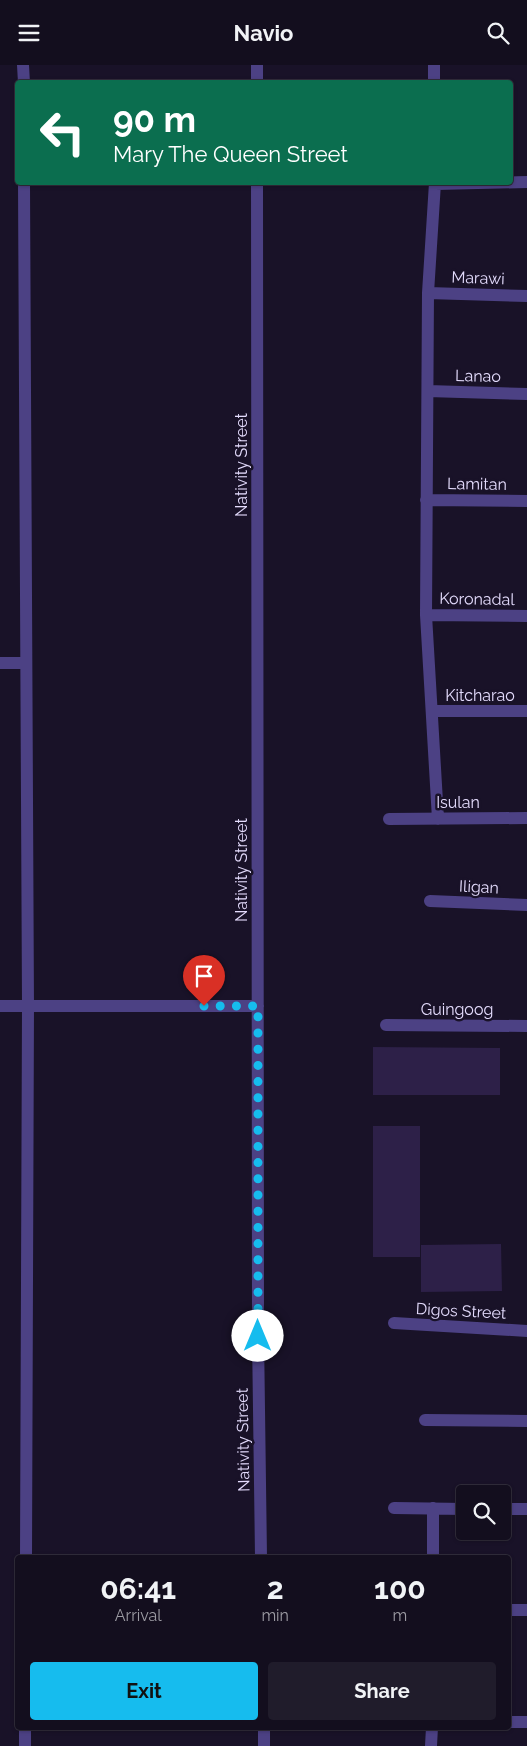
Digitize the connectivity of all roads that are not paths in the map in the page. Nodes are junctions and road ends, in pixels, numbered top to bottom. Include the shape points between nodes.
1 (23, 65) edge
2 (257, 65) edge
3 (434, 65) edge
4 (24, 80) edge
5 (257, 80) edge
6 (434, 80) edge
7 (513, 183) edge
8 (527, 183) edge
9 (24, 185) edge
10 (257, 185) edge
11 (435, 185) edge
12 (428, 293) junction
13 (527, 296) edge
14 (428, 391) junction
15 (527, 394) edge
16 (426, 500) junction
17 (527, 501) edge
18 (426, 615) junction
19 (527, 616) edge
20 (0, 663) edge
21 (26, 663) junction
22 (432, 711) junction
23 (527, 711) edge
24 (527, 818) edge
25 (389, 819) dead end
26 (438, 819) junction
27 (430, 901) dead end
28 (527, 905) edge
29 (0, 1006) edge
30 (28, 1006) junction
31 (258, 1006) junction
32 (386, 1025) dead end
33 (527, 1026) edge
34 (394, 1323) dead end
35 (527, 1331) edge
36 (425, 1420) dead end
37 (527, 1421) edge
38 (394, 1508) dead end
39 (433, 1508) junction
40 (456, 1509) edge
41 (511, 1509) edge
42 (527, 1509) edge
43 (26, 1555) edge
44 (261, 1555) edge
45 (433, 1555) edge
46 (511, 1610) edge
47 (527, 1610) edge
48 (511, 1722) edge
49 (527, 1722) edge
50 (25, 1730) edge
51 (264, 1730) edge
52 (432, 1730) edge
53 (25, 1746) edge
54 (264, 1746) edge
55 (432, 1746) edge

1 - 4 street
2 - 5 street
3 - 6 street
7 - 8 street
9 - 21 street
10 - 31 street, Nativity Street
11 - 12 street
12 - 13 street, Marawi
12 - 14 street
14 - 15 street, Lanao
14 - 16 street
16 - 17 street, Lamitan
16 - 18 street
18 - 19 street, Koronadal
18 - 22 street
20 - 21 street
21 - 30 street
22 - 23 street, Kitcharao
22 - 26 street
24 - 26 street, Isulan
25 - 26 street, Isulan
27 - 28 street, Iligan
29 - 30 street
30 - 31 street
30 - 43 street
31 - 44 street, Nativity Street
32 - 33 street, Guingoog
34 - 35 street, Digos Street
36 - 37 street
38 - 39 street
39 - 40 street
39 - 45 street
41 - 42 street
46 - 47 street
48 - 49 street
50 - 53 street
51 - 54 street
52 - 55 street

